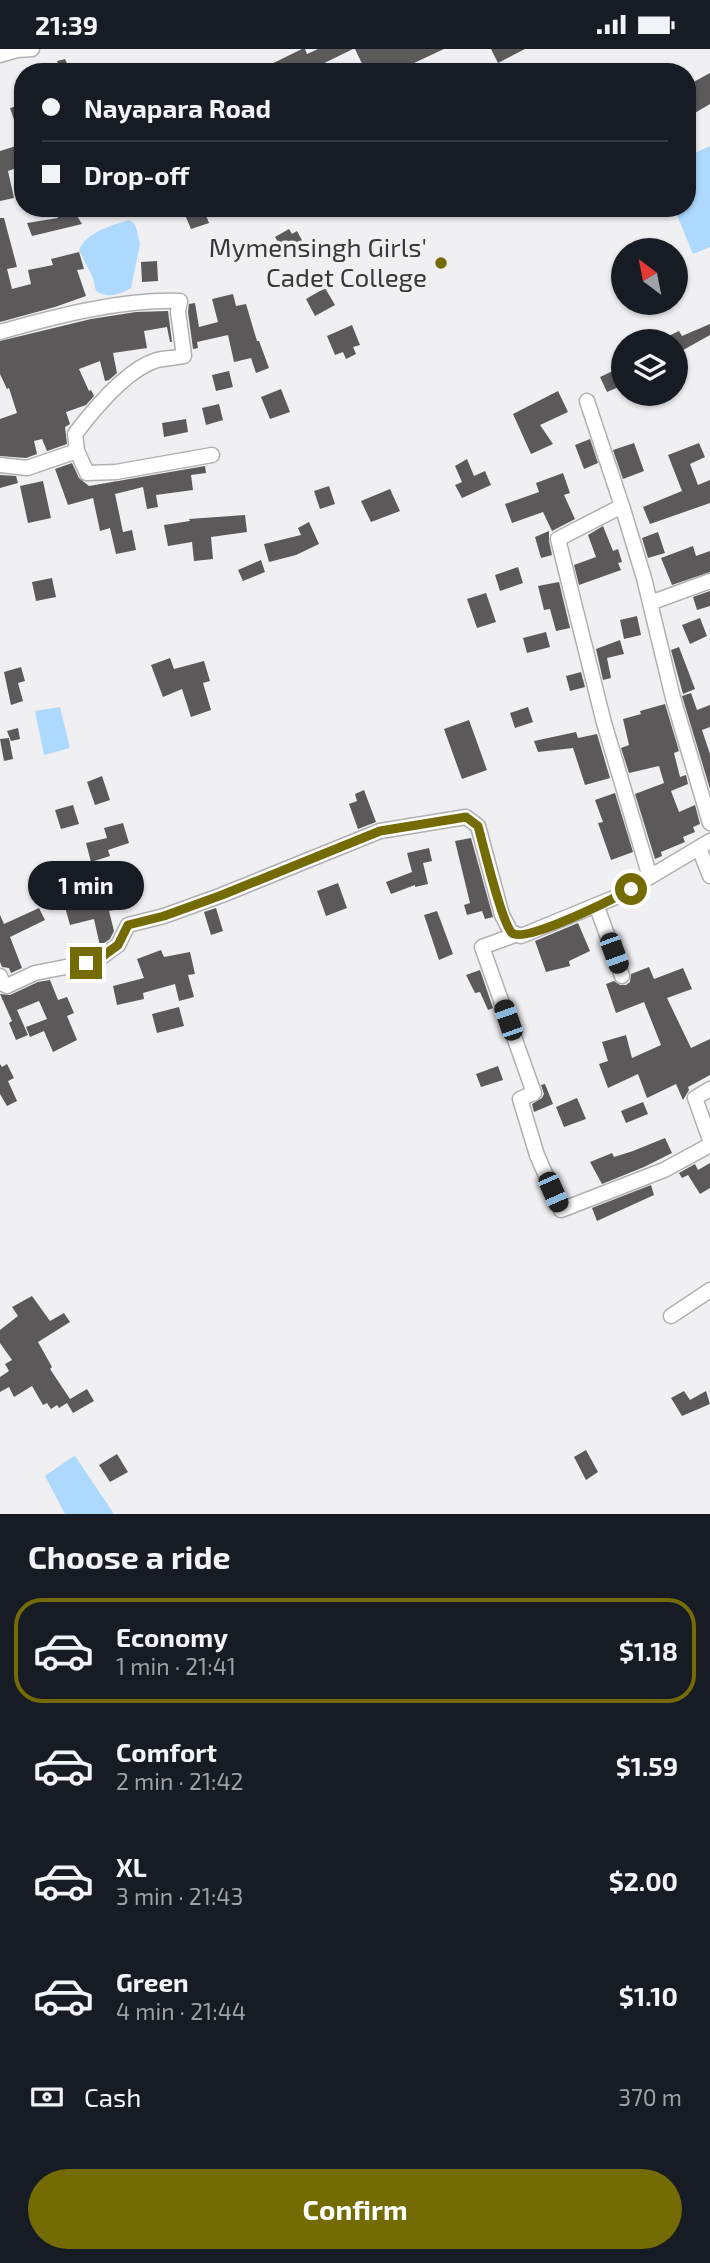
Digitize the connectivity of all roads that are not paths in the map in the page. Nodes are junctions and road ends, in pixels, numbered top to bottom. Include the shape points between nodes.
1 (32, 49) edge
2 (0, 55) edge
3 (0, 332) edge
4 (587, 401) dead end
5 (77, 451) junction
6 (212, 455) dead end
7 (0, 465) edge
8 (622, 506) junction
9 (710, 581) edge
10 (650, 603) junction
11 (710, 823) edge
12 (704, 844) edge
13 (710, 876) edge
14 (650, 877) junction
15 (597, 907) junction
16 (515, 935) junction
17 (0, 976) edge
18 (622, 976) dead end
19 (710, 1089) edge
20 (710, 1143) edge
21 (710, 1290) edge
22 (671, 1316) dead end

1 - 2 street
3 - 5 street via 154,300 180,301 184,356 148,364 104,397 75,434
4 - 8 street
5 - 6 street via 87,473
5 - 7 street via 27,468
8 - 10 street
8 - 14 street via 558,539 607,736
9 - 10 street
10 - 11 street
12 - 13 street
12 - 14 street
14 - 15 street
15 - 16 street via 533,933
15 - 18 street
16 - 17 street via 502,915 478,826 466,817 380,831 222,895 128,925 118,945 86,963 35,973 7,986
16 - 20 street via 482,947 534,1093 520,1099 561,1210 664,1170
19 - 20 street via 695,1098
21 - 22 street

